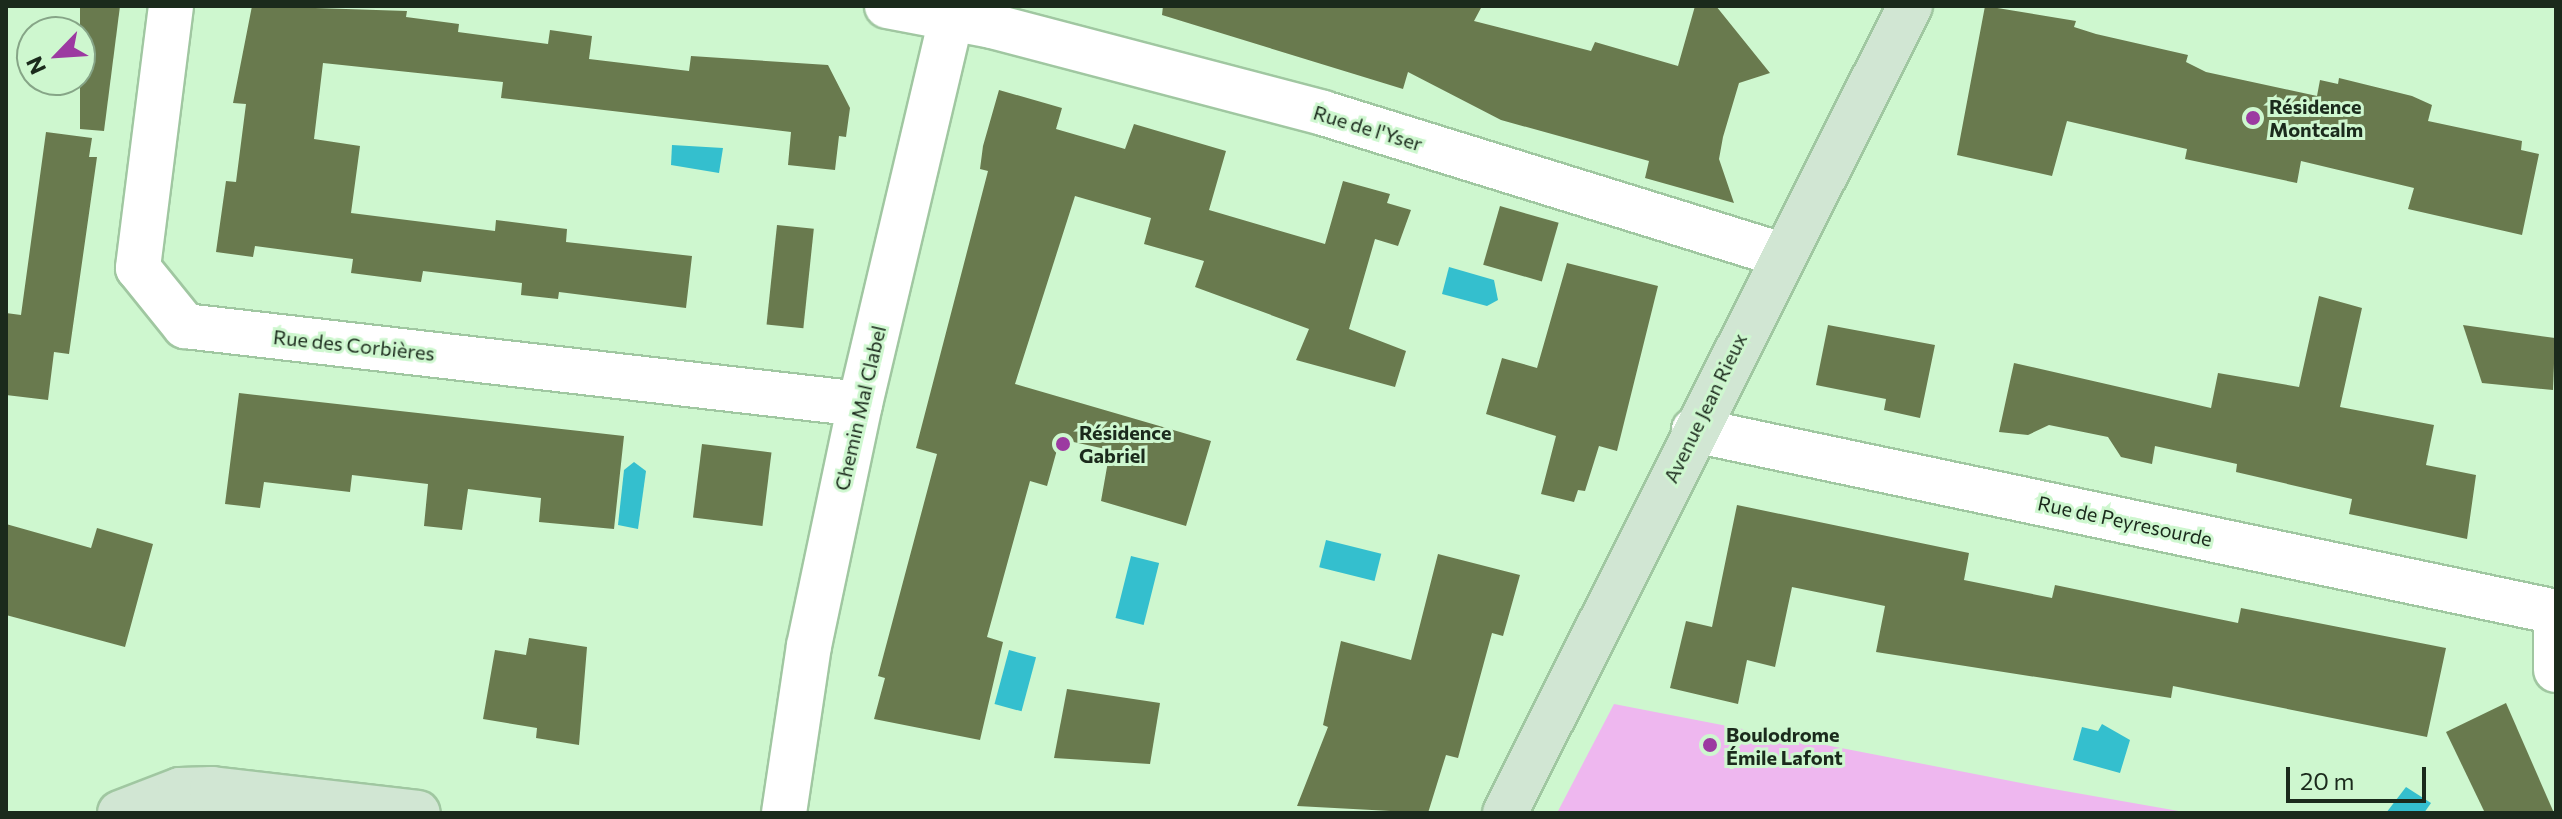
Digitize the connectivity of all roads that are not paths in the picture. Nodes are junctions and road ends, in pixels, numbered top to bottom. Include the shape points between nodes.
1 (171, 6) edge
2 (887, 6) edge
3 (1910, 6) edge
4 (952, 12) edge
5 (1781, 255) junction
6 (860, 404) junction
7 (1694, 430) junction
8 (2556, 612) edge
9 (2556, 628) edge
10 (2556, 670) edge
11 (120, 813) edge
12 (418, 813) edge
13 (784, 813) edge
14 (1505, 813) edge

1 - 6 street, Rue des Corbières via 138,268 185,326
2 - 4 street
3 - 5 main road, Avenue Jean Rieux
4 - 5 street, Rue de l'Yser via 1323,113
4 - 6 street, Chemin Mal Clabel
5 - 7 main road, Avenue Jean Rieux
6 - 13 street, Chemin Mal Clabel via 809,646
7 - 8 street, Rue de Peyresourde
7 - 14 main road, Avenue Jean Rieux
9 - 10 street
11 - 12 main road via 180,790 212,789

